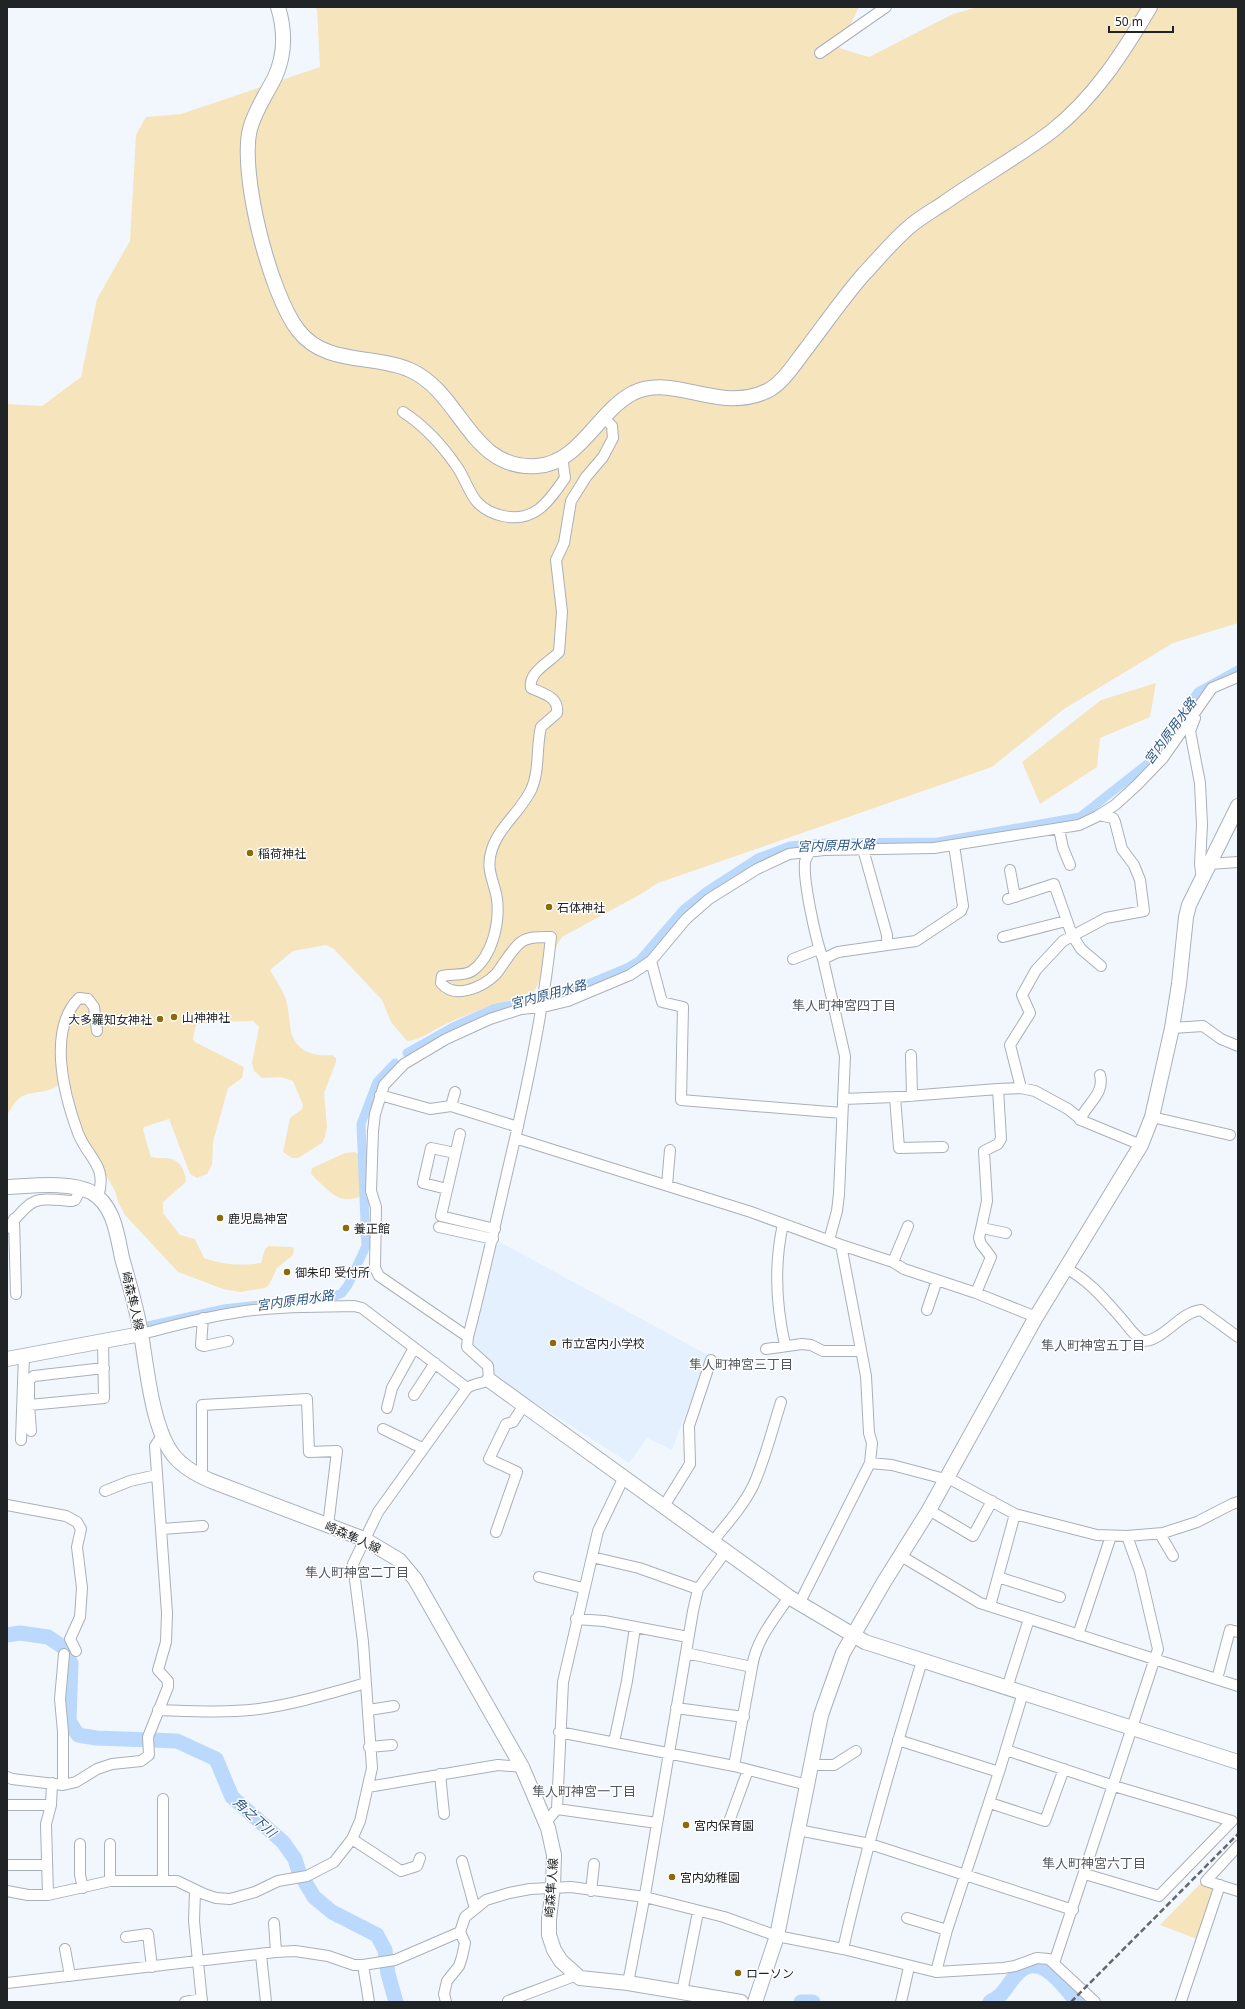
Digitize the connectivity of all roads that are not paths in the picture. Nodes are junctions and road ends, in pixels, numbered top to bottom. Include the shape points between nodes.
1 (278, 7) edge
2 (886, 7) edge
3 (1150, 7) edge
4 (820, 53) dead end
5 (403, 412) dead end
6 (604, 418) junction
7 (562, 456) junction
8 (1238, 676) edge
9 (1200, 705) junction
10 (1238, 806) edge
11 (1099, 815) junction
12 (1059, 829) junction
13 (954, 845) junction
14 (863, 849) junction
15 (810, 851) junction
16 (1238, 862) edge
17 (1209, 864) junction
18 (1070, 865) dead end
19 (1010, 870) dead end
20 (1202, 879) junction
21 (1066, 921) junction
22 (1072, 935) junction
23 (1003, 937) dead end
24 (887, 945) junction
25 (819, 949) junction
26 (793, 959) dead end
27 (823, 959) junction
28 (651, 961) junction
29 (1101, 966) dead end
30 (543, 1004) junction
31 (1172, 1028) junction
32 (97, 1031) dead end
33 (1238, 1046) edge
34 (911, 1054) dead end
35 (1100, 1075) dead end
36 (1021, 1088) junction
37 (998, 1089) junction
38 (455, 1092) dead end
39 (380, 1095) junction
40 (912, 1096) junction
41 (895, 1098) junction
42 (843, 1099) junction
43 (451, 1106) junction
44 (842, 1113) junction
45 (1152, 1118) junction
46 (1080, 1120) junction
47 (518, 1127) junction
48 (460, 1134) dead end
49 (1230, 1135) dead end
50 (515, 1138) junction
51 (1141, 1145) junction
52 (943, 1147) dead end
53 (670, 1150) dead end
54 (455, 1154) junction
55 (668, 1185) junction
56 (7, 1187) edge
57 (448, 1188) junction
58 (81, 1189) junction
59 (98, 1197) junction
60 (14, 1219) junction
61 (783, 1224) junction
62 (439, 1226) dead end
63 (908, 1226) dead end
64 (7, 1228) edge
65 (982, 1228) junction
66 (1006, 1233) dead end
67 (494, 1234) junction
68 (828, 1240) junction
69 (841, 1245) junction
70 (893, 1262) junction
71 (1065, 1268) junction
72 (937, 1280) junction
73 (976, 1293) junction
74 (16, 1294) dead end
75 (927, 1310) dead end
76 (1036, 1317) junction
77 (203, 1318) junction
78 (141, 1334) junction
79 (468, 1337) junction
80 (1238, 1337) edge
81 (103, 1341) junction
82 (228, 1341) dead end
83 (784, 1345) junction
84 (414, 1348) junction
85 (766, 1349) dead end
86 (861, 1351) junction
87 (24, 1355) junction
88 (7, 1358) edge
89 (711, 1360) dead end
90 (435, 1364) junction
91 (104, 1368) junction
92 (489, 1380) junction
93 (467, 1388) junction
94 (414, 1395) dead end
95 (781, 1402) dead end
96 (30, 1406) junction
97 (524, 1406) junction
98 (387, 1408) dead end
99 (383, 1429) dead end
100 (30, 1431) dead end
101 (162, 1436) junction
102 (21, 1440) dead end
103 (422, 1448) junction
104 (870, 1463) junction
105 (157, 1475) junction
106 (202, 1477) junction
107 (624, 1477) junction
108 (948, 1478) junction
109 (105, 1491) dead end
110 (992, 1502) junction
111 (1238, 1502) edge
112 (7, 1505) edge
113 (664, 1506) junction
114 (929, 1510) junction
115 (1015, 1514) junction
116 (203, 1526) dead end
117 (328, 1526) junction
118 (162, 1529) junction
119 (496, 1532) dead end
120 (1160, 1534) junction
121 (1111, 1536) junction
122 (1127, 1536) junction
123 (364, 1539) junction
124 (713, 1541) junction
125 (726, 1551) junction
126 (901, 1556) junction
127 (1173, 1556) dead end
128 (592, 1557) junction
129 (539, 1577) dead end
130 (998, 1577) junction
131 (583, 1588) junction
132 (698, 1589) junction
133 (1060, 1597) dead end
134 (794, 1599) junction
135 (990, 1606) junction
136 (576, 1619) junction
137 (1029, 1619) junction
138 (634, 1627) junction
139 (1238, 1632) edge
140 (852, 1635) junction
141 (1078, 1635) junction
142 (688, 1638) junction
143 (76, 1651) dead end
144 (686, 1653) junction
145 (64, 1654) dead end
146 (1155, 1660) junction
147 (922, 1661) junction
148 (752, 1667) junction
149 (1217, 1679) junction
150 (366, 1683) junction
151 (1238, 1686) edge
152 (1007, 1688) junction
153 (1023, 1693) junction
154 (394, 1706) dead end
155 (676, 1708) junction
156 (158, 1710) junction
157 (369, 1710) junction
158 (744, 1717) junction
159 (1132, 1728) junction
160 (559, 1732) junction
161 (898, 1740) junction
162 (614, 1742) junction
163 (392, 1745) dead end
164 (369, 1747) junction
165 (1006, 1750) junction
166 (856, 1751) dead end
167 (668, 1752) junction
168 (1238, 1762) edge
169 (811, 1765) junction
170 (734, 1766) junction
171 (522, 1768) junction
172 (1064, 1769) junction
173 (748, 1770) junction
174 (1000, 1772) junction
175 (440, 1774) junction
176 (7, 1777) edge
177 (52, 1783) junction
178 (63, 1785) junction
179 (807, 1785) junction
180 (1114, 1786) junction
181 (368, 1787) junction
182 (163, 1799) dead end
183 (990, 1803) junction
184 (7, 1805) edge
185 (50, 1805) junction
186 (557, 1809) junction
187 (444, 1814) dead end
188 (1235, 1818) edge
189 (730, 1819) dead end
190 (546, 1822) junction
191 (657, 1823) junction
192 (798, 1830) junction
193 (352, 1839) junction
194 (80, 1844) dead end
195 (110, 1844) dead end
196 (870, 1844) junction
197 (1238, 1846) edge
198 (420, 1858) dead end
199 (462, 1860) dead end
200 (594, 1864) dead end
201 (7, 1865) edge
202 (47, 1865) junction
203 (1085, 1874) junction
204 (966, 1875) junction
205 (110, 1881) junction
206 (163, 1881) junction
207 (1220, 1885) junction
208 (554, 1887) junction
209 (83, 1888) junction
210 (7, 1891) edge
211 (195, 1891) junction
212 (590, 1891) junction
213 (1238, 1891) edge
214 (48, 1895) junction
215 (645, 1897) junction
216 (475, 1909) junction
217 (1073, 1910) junction
218 (698, 1912) junction
219 (907, 1918) dead end
220 (274, 1923) dead end
221 (947, 1930) junction
222 (460, 1932) junction
223 (777, 1936) junction
224 (126, 1937) dead end
225 (65, 1949) dead end
226 (843, 1949) junction
227 (276, 1952) junction
228 (260, 1954) junction
229 (199, 1961) junction
230 (1054, 1963) junction
231 (362, 1965) junction
232 (152, 1967) junction
233 (909, 1967) junction
234 (936, 1972) junction
235 (577, 1975) junction
236 (70, 1976) junction
237 (7, 1983) edge
238 (628, 1983) junction
239 (682, 1992) junction
240 (202, 2000) edge
241 (508, 2001) dead end
242 (185, 2002) edge
243 (266, 2002) edge
244 (369, 2002) edge
245 (446, 2002) edge
246 (741, 2002) edge
247 (755, 2002) edge
248 (901, 2002) edge
249 (1093, 2002) edge
250 (1182, 2002) edge

1 - 7 street via 284,33 280,61 275,77 254,114 247,147 247,164 252,201 270,268 284,305 298,330 321,349 342,356 392,363 412,370 430,381 481,445 500,460 536,466
2 - 4 street
3 - 6 street via 1102,82 1076,109 1052,131 910,226 860,278 789,371 771,389 753,396 724,399 658,387 638,391 622,399
5 - 7 street via 438,442 456,464 478,503 494,514 514,519 533,514 549,501 565,478
6 - 7 street via 584,440
6 - 30 street via 612,426 613,438 603,457 571,501 564,543 556,560 562,612 559,652 533,676 530,682 531,688 555,700 558,713 541,727 531,790 492,848 490,878 497,914 490,948 471,972 442,976 441,983 445,989 454,991 480,986 495,974 521,942 530,938 551,937
8 - 9 street via 1212,688
9 - 11 street via 1163,758 1115,805
9 - 20 street via 1190,731 1200,782
10 - 17 street
11 - 12 street via 1079,825
11 - 22 street via 1113,818 1115,822 1122,849 1134,864 1140,880 1144,911 1106,918
12 - 13 street
12 - 18 street
13 - 14 street via 934,848
13 - 24 street via 963,906 961,911 916,941
14 - 15 street
14 - 24 street via 887,935
15 - 25 street via 805,871
15 - 28 street via 788,854 768,863 709,899 686,919
16 - 17 street
17 - 20 street
19 - 21 street via 1011,898 1054,884
20 - 31 street via 1186,917
21 - 22 street
21 - 23 street
22 - 29 street via 1081,949
22 - 36 street via 1036,970 1022,993 1030,1013 1010,1047
24 - 27 street via 838,952
25 - 26 street
25 - 27 street
27 - 42 street via 845,1056
28 - 30 street via 630,975 597,990 568,1001
28 - 44 street via 662,1002 683,1007 681,1100
30 - 39 street via 504,1013 446,1040 404,1064 387,1080
30 - 47 street
31 - 33 street via 1203,1026 1221,1039
31 - 45 street
32 - 59 street via 94,1007 88,999 79,998 67,1016 62,1035 62,1073 79,1134 101,1174
34 - 40 street
35 - 46 street via 1100,1092 1086,1108
36 - 37 street
36 - 46 street via 1035,1091 1068,1109
37 - 40 street
37 - 65 street via 1001,1136 998,1144 984,1150 987,1201
38 - 43 street
39 - 43 street via 430,1108
39 - 79 street via 373,1130 371,1192 376,1206 375,1268 379,1276
40 - 41 street
41 - 42 street
41 - 52 street via 899,1148
42 - 44 street
43 - 47 street
44 - 68 street via 839,1194 837,1211
45 - 49 street
45 - 51 street
46 - 51 street
47 - 50 street
48 - 54 street
50 - 55 street
50 - 67 street
51 - 71 street
53 - 55 street
54 - 57 street
54 - 57 street via 431,1148 423,1183
55 - 61 street
56 - 58 street, 崎森隼人線 via 53,1185
57 - 67 street via 441,1216
58 - 59 street, 崎森隼人線
58 - 60 street via 72,1201 39,1198
59 - 78 street, 崎森隼人線 via 111,1214
60 - 64 street
60 - 74 street
61 - 68 street
61 - 83 street via 777,1251 776,1276
62 - 67 street
63 - 70 street
65 - 66 street
65 - 73 street via 981,1244 991,1257
67 - 79 street
68 - 69 street
69 - 70 street
69 - 86 street
70 - 72 street via 904,1269
71 - 76 street
71 - 80 street via 1074,1272 1092,1288 1143,1341 1151,1340 1188,1314 1201,1310
72 - 73 street
72 - 75 street
73 - 76 street
76 - 108 street
77 - 78 street
77 - 82 street via 201,1345
77 - 84 street via 240,1311 354,1306 362,1308
78 - 81 street
78 - 101 street, 崎森隼人線
79 - 92 street via 467,1347 488,1366
81 - 87 street
81 - 91 street
83 - 85 street
83 - 86 street via 807,1344 823,1351
84 - 90 street
84 - 98 street via 392,1388
86 - 104 street via 872,1443
87 - 88 street
87 - 102 street
89 - 113 street via 689,1426 690,1464
90 - 93 street
90 - 94 street
91 - 96 street via 34,1376 30,1380
91 - 96 street via 104,1398
92 - 93 street via 472,1384
92 - 97 street
93 - 103 street
95 - 124 street via 752,1487 738,1510
96 - 100 street
97 - 107 street
97 - 119 street via 514,1422 506,1424 489,1459 518,1472
99 - 103 street
101 - 105 street via 155,1446
101 - 106 street, 崎森隼人線 via 179,1461
103 - 123 street via 373,1520
104 - 108 street
104 - 134 street
105 - 109 street via 130,1481
105 - 118 street
106 - 117 street, 崎森隼人線
106 - 117 street via 202,1405 307,1399 309,1452 337,1451
107 - 113 street
107 - 128 street via 598,1531
108 - 110 street
108 - 114 street
110 - 114 street via 973,1536
110 - 115 street
111 - 120 street via 1197,1522
112 - 143 street via 66,1516 77,1522 81,1529 77,1547 82,1602 80,1617 70,1639
113 - 124 street
114 - 126 street
115 - 121 street via 1080,1531
115 - 130 street
116 - 118 street
117 - 123 street, 崎森隼人線
118 - 156 street via 167,1620 166,1642 158,1670 168,1681 168,1687
120 - 122 street
120 - 127 street
121 - 122 street
121 - 141 street
122 - 146 street via 1140,1572 1158,1649
123 - 150 street via 352,1569 363,1642
123 - 171 street, 崎森隼人線 via 399,1560 416,1579
124 - 125 street
125 - 132 street
125 - 134 street
126 - 135 street via 980,1603
126 - 140 street
128 - 131 street
128 - 132 street via 639,1568
129 - 131 street
130 - 133 street
130 - 135 street
131 - 136 street
132 - 142 street
134 - 140 street
134 - 148 street via 760,1641
135 - 137 street
136 - 138 street
136 - 160 street via 563,1682
137 - 141 street
137 - 152 street
138 - 142 street
138 - 162 street via 627,1681
139 - 149 street via 1230,1630
140 - 147 street via 865,1642
140 - 169 street via 821,1715
141 - 146 street
142 - 144 street
144 - 148 street
144 - 155 street
145 - 178 street via 60,1699
146 - 149 street
146 - 159 street
147 - 152 street
147 - 161 street
148 - 158 street
149 - 151 street
150 - 156 street via 288,1704 258,1709
150 - 157 street
152 - 153 street
153 - 159 street
153 - 165 street
154 - 157 street
155 - 158 street
155 - 167 street
156 - 178 street via 148,1741 149,1755 141,1761 112,1764 97,1769 76,1782
157 - 164 street
158 - 170 street
159 - 168 street
159 - 180 street
160 - 162 street
160 - 186 street
161 - 174 street
161 - 196 street
162 - 167 street
163 - 164 street
164 - 181 street via 372,1768
165 - 172 street
165 - 174 street
166 - 169 street via 834,1765
167 - 170 street
167 - 191 street
169 - 179 street
170 - 173 street
171 - 175 street via 498,1764
171 - 190 street, 崎森隼人線
172 - 180 street
172 - 183 street via 1045,1821
173 - 179 street
173 - 189 street
174 - 183 street
175 - 181 street
175 - 187 street
176 - 177 street
177 - 178 street
177 - 185 street
179 - 192 street
180 - 188 street
180 - 203 street
181 - 193 street via 360,1821
182 - 206 street
183 - 204 street
184 - 185 street
185 - 202 street via 46,1824
186 - 190 street
186 - 191 street
188 - 203 street via 1159,1896
190 - 208 street, 崎森隼人線 via 554,1855
191 - 215 street
192 - 196 street
192 - 223 street
193 - 198 street via 401,1871 417,1866
193 - 211 street via 334,1862 302,1877 278,1881 255,1892 230,1899 216,1898
194 - 209 street via 80,1874
195 - 205 street
196 - 204 street
196 - 226 street
197 - 207 street via 1206,1881
199 - 216 street
200 - 212 street
201 - 202 street
202 - 214 street
203 - 217 street
204 - 217 street
204 - 221 street
205 - 206 street
205 - 209 street
206 - 211 street via 177,1881
207 - 213 street
207 - 250 street
208 - 212 street
208 - 216 street via 509,1893 486,1900
208 - 235 street, 崎森隼人線 via 549,1935 561,1961
209 - 214 street
210 - 214 street
211 - 229 street via 194,1921
212 - 215 street
215 - 218 street
215 - 238 street
216 - 222 street via 465,1917
217 - 230 street
218 - 223 street via 724,1917
218 - 239 street
219 - 221 street
220 - 227 street
221 - 234 street
222 - 231 street via 395,1960
222 - 245 street via 465,1943 459,1966 447,1981 444,1994
223 - 226 street
223 - 247 street
224 - 232 street via 148,1934
225 - 236 street
226 - 233 street
227 - 228 street
227 - 231 street via 295,1951
228 - 229 street
228 - 243 street
229 - 232 street
229 - 240 street
230 - 234 street via 1036,1958 1003,1968
230 - 249 street
231 - 244 street
232 - 236 street
233 - 234 street
233 - 248 street
235 - 238 street, 崎森隼人線 via 596,1981
235 - 241 street
236 - 237 street
238 - 239 street, 崎森隼人線
239 - 246 street, 崎森隼人線
240 - 242 street

